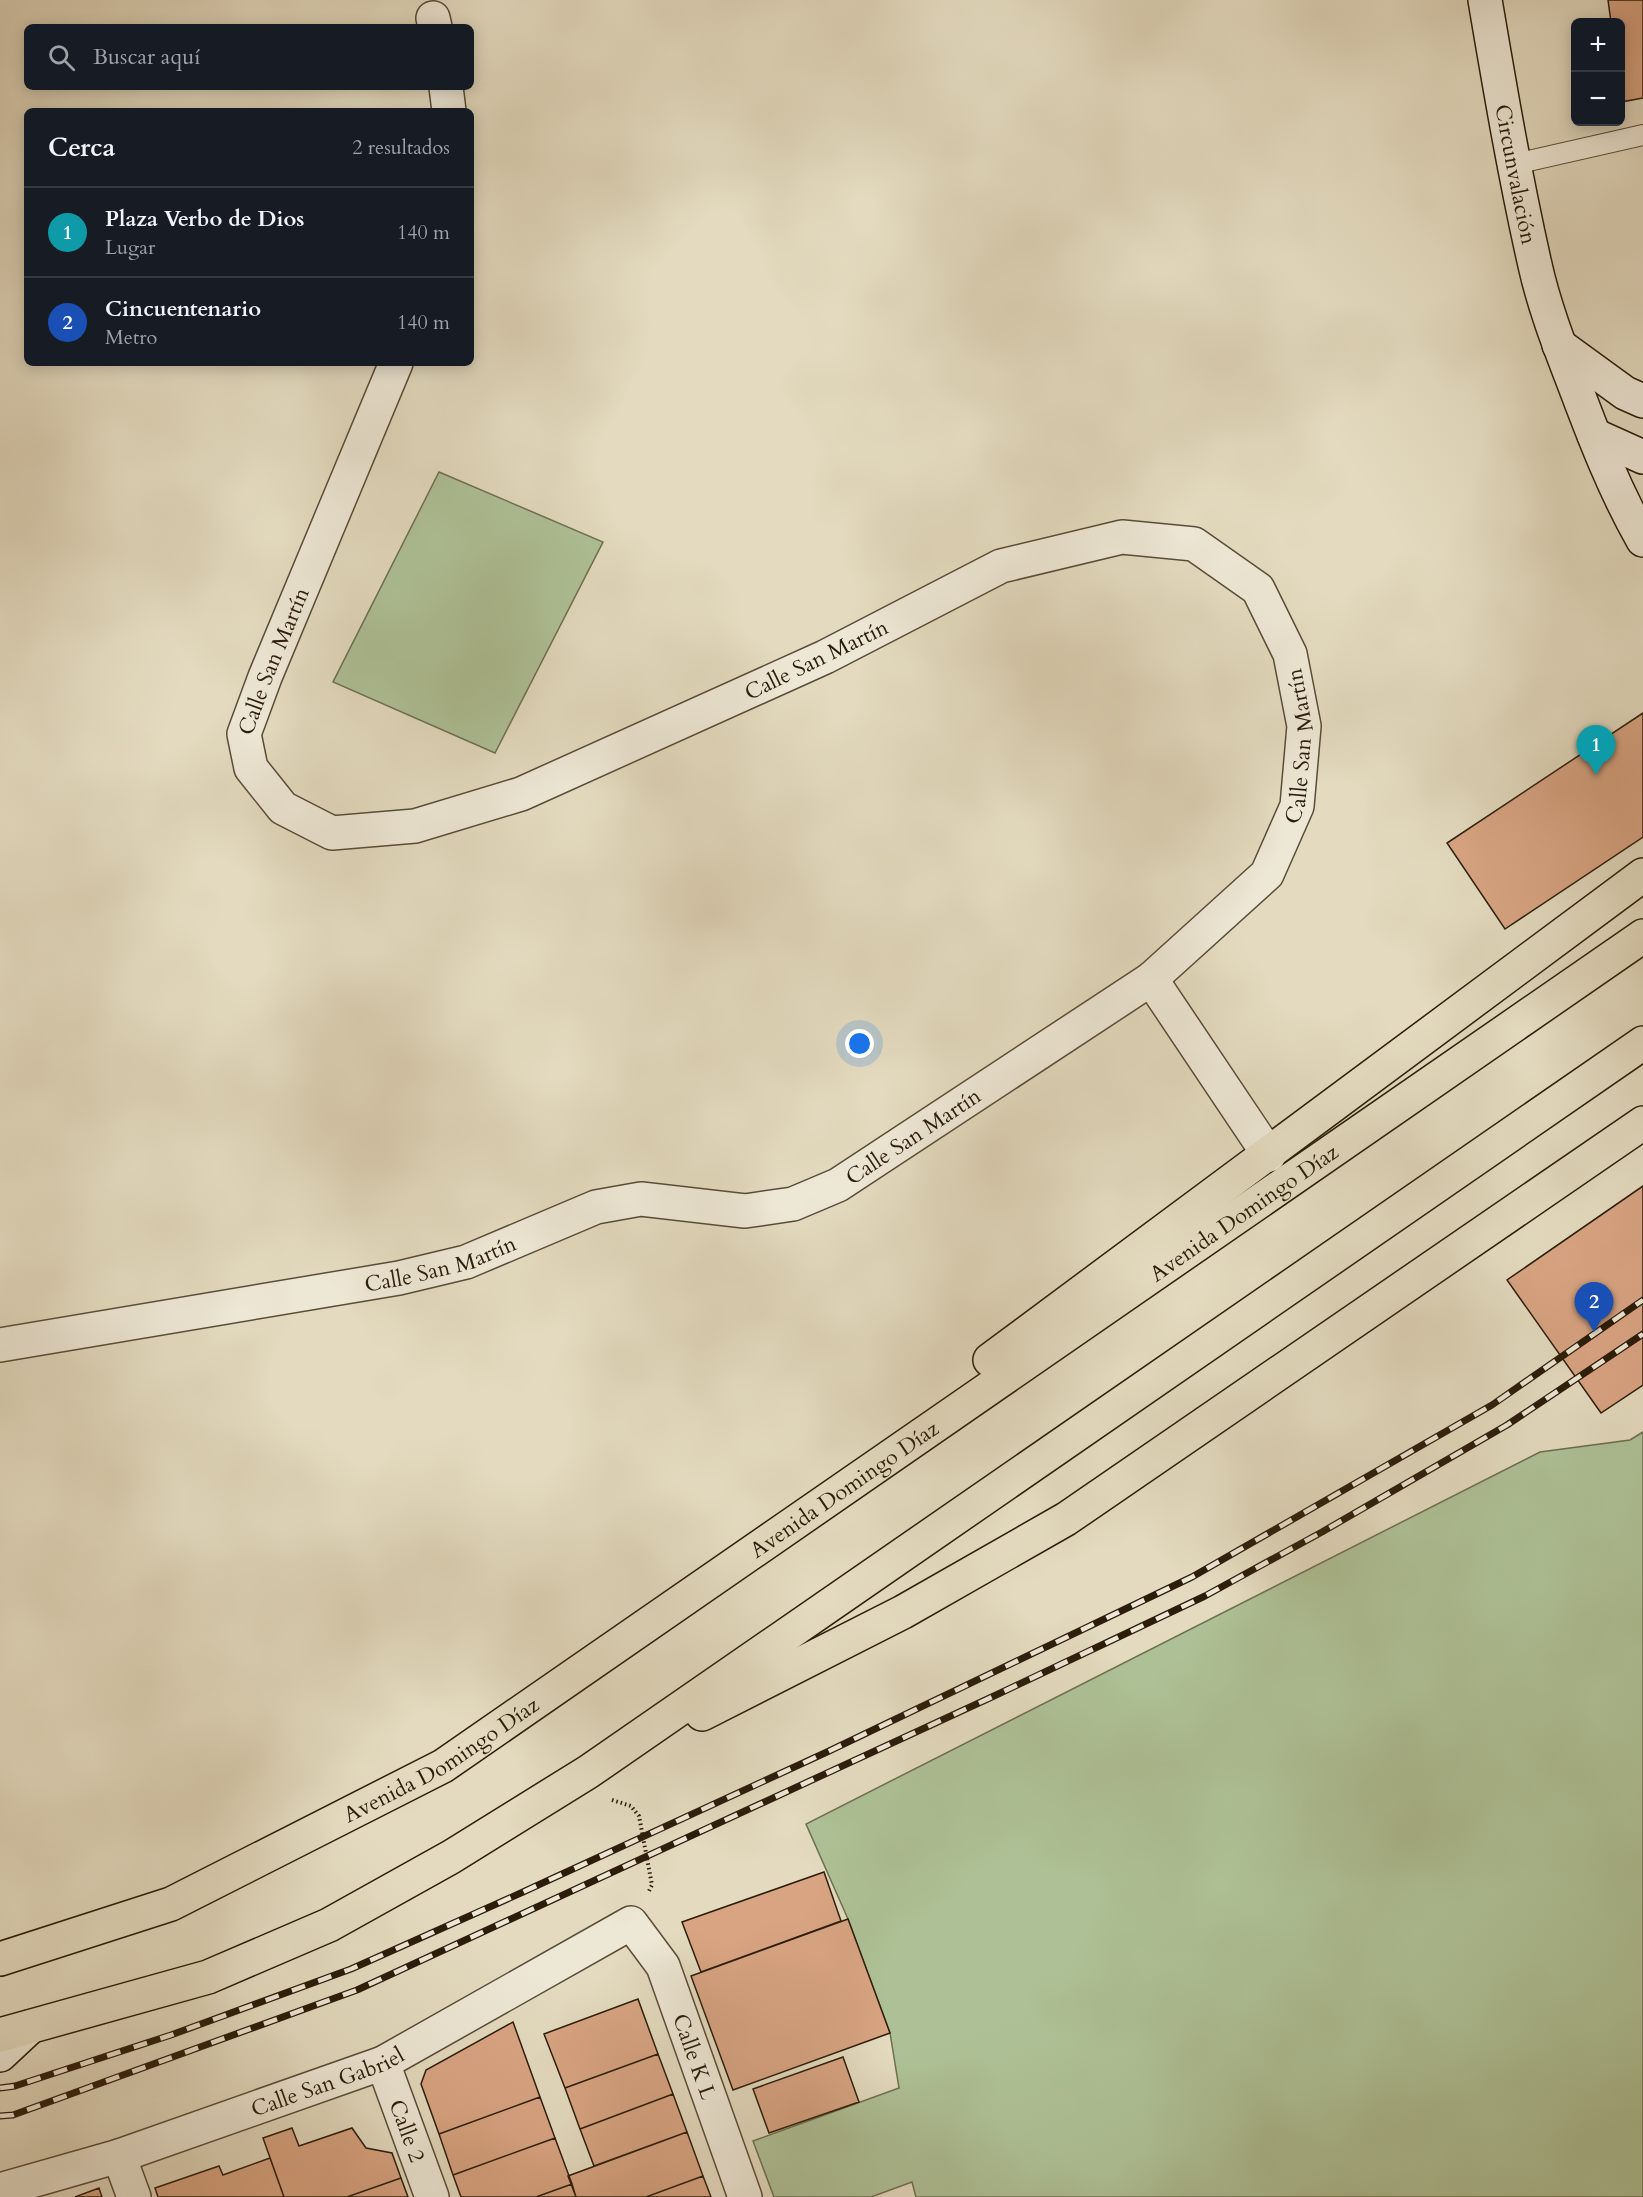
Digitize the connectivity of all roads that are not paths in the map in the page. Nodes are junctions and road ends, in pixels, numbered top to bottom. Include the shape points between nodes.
1 (1485, 0) edge
2 (446, 90) edge
3 (449, 108) edge
4 (1643, 135) edge
5 (1515, 164) junction
6 (1559, 345) junction
7 (395, 366) edge
8 (1643, 401) edge
9 (1594, 435) junction
10 (1643, 457) edge
11 (1643, 540) edge
12 (1643, 874) edge
13 (1643, 936) edge
14 (1151, 980) junction
15 (1643, 1043) edge
16 (1643, 1123) edge
17 (1269, 1155) junction
18 (0, 1345) edge
19 (675, 1603) junction
20 (588, 1772) junction
21 (631, 1923) joint
22 (0, 1959) edge
23 (15, 2031) edge
24 (0, 2055) edge
25 (383, 2063) junction
26 (119, 2156) junction
27 (0, 2190) edge
28 (134, 2197) edge
29 (432, 2197) edge
30 (745, 2197) edge

1 - 5 street, Circunvalación
2 - 3 street
4 - 5 lane
5 - 6 street, Circunvalación via 1535,267
6 - 8 street via 1625,393
6 - 9 street, Circunvalación
7 - 14 street, Calle San Martín via 244,734 251,768 283,808 332,833 415,826 521,794 825,657 1001,566 1122,537 1194,544 1258,589 1290,654 1304,726 1297,806 1267,874
9 - 10 street
9 - 11 street, Circunvalación via 1620,498
12 - 17 main road
13 - 19 main road, Avenida Domingo Díaz
14 - 17 street
14 - 18 street, Calle San Martín via 838,1185 793,1204 745,1211 641,1199 596,1207 466,1262 399,1278
15 - 20 main road
16 - 20 main road via 1066,1519 903,1612
17 - 19 main road via 919,1413
19 - 22 main road, Avenida Domingo Díaz via 443,1766 171,1904
20 - 23 main road via 451,1857 329,1925 208,1977
21 - 25 street, Calle San Gabriel
21 - 30 street, Calle K L via 663,1966
23 - 24 street
25 - 26 street, Calle San Gabriel
25 - 29 street, Calle 2
26 - 27 street, Calle San Gabriel
26 - 28 street

